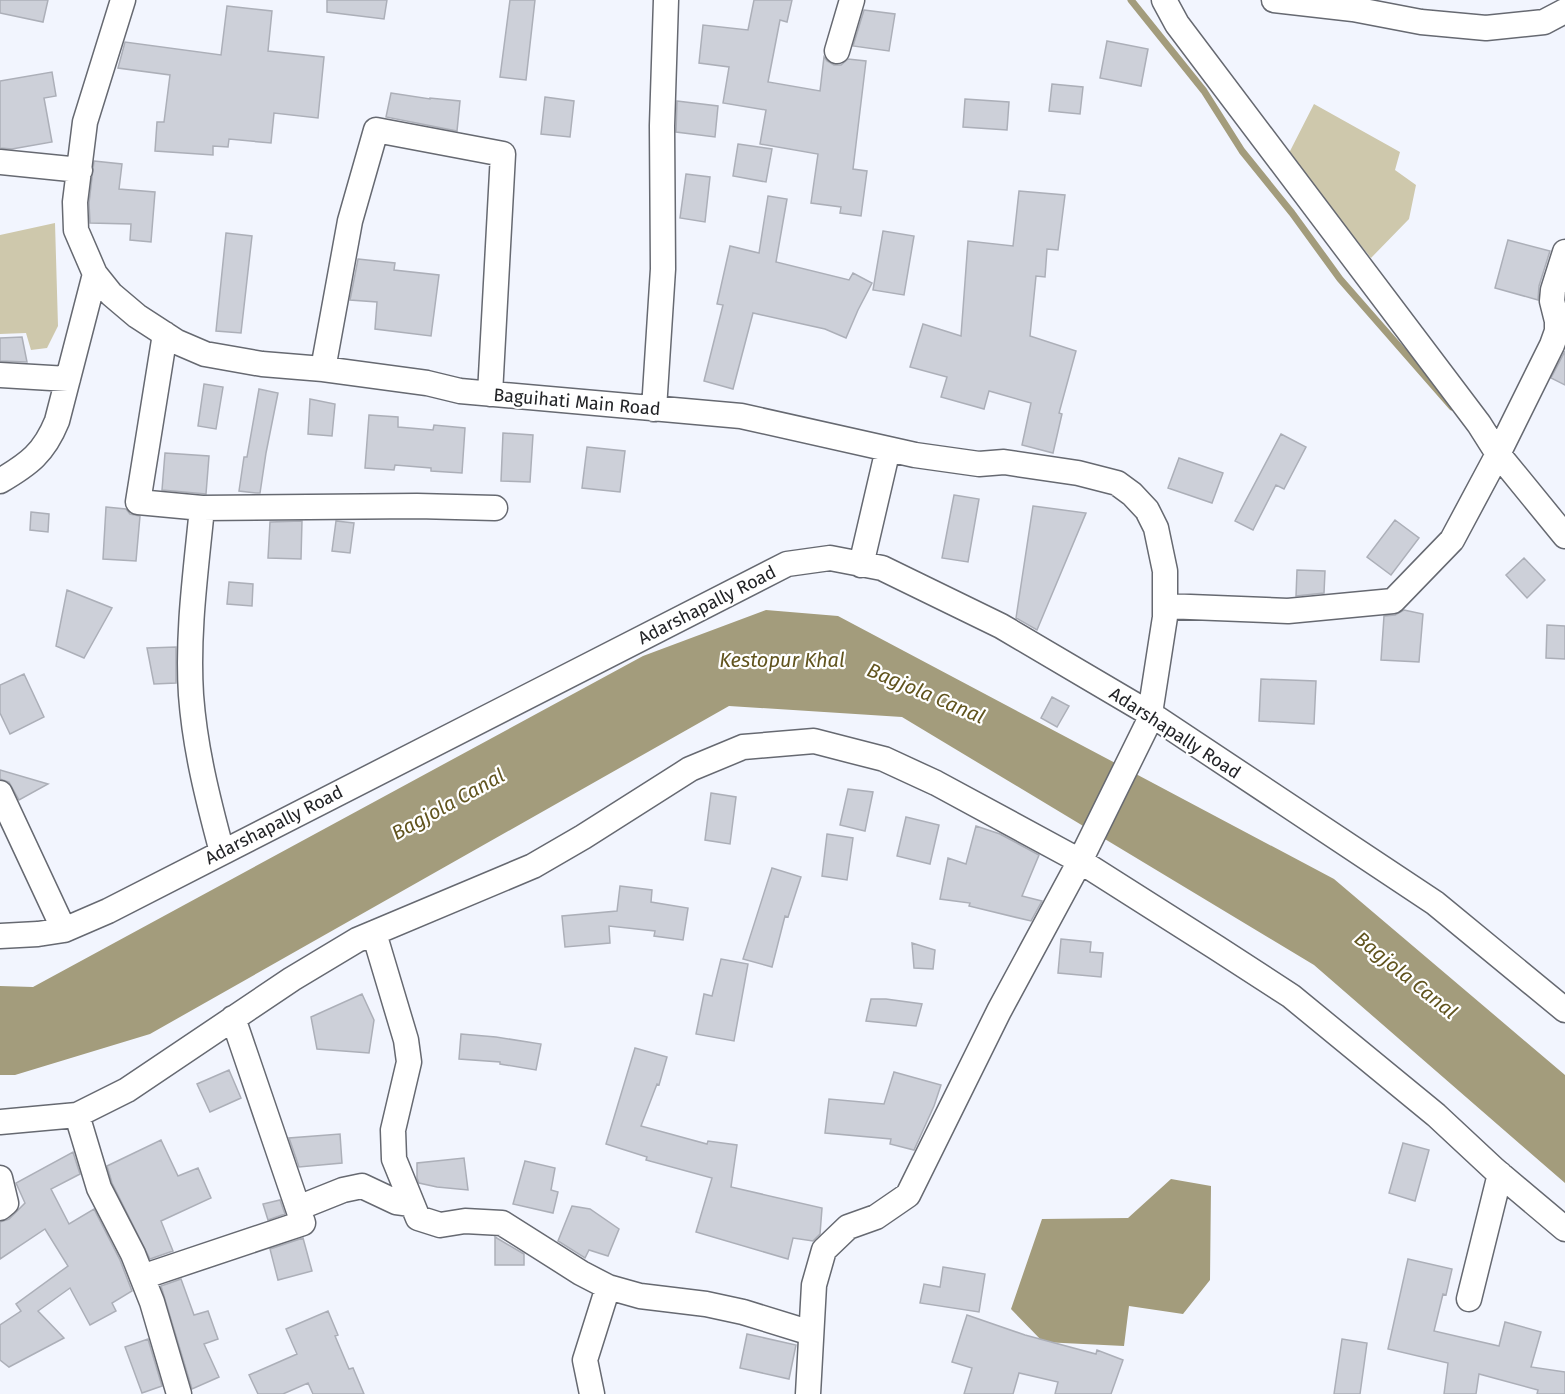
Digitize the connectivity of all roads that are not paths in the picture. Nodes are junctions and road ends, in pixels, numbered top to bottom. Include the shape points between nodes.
1 (123, 0) edge
2 (666, 0) edge
3 (852, 0) edge
4 (1164, 0) edge
5 (1274, 0) edge
6 (1565, 11) edge
7 (837, 51) dead end
8 (0, 162) edge
9 (80, 170) junction
10 (1565, 252) edge
11 (95, 274) junction
12 (1561, 323) edge
13 (165, 334) junction
14 (323, 369) junction
15 (0, 375) edge
16 (68, 379) junction
17 (489, 394) junction
18 (654, 409) junction
19 (888, 449) junction
20 (1495, 459) junction
21 (0, 481) edge
22 (202, 508) junction
23 (495, 508) dead end
24 (1565, 536) edge
25 (861, 565) junction
26 (1165, 606) junction
27 (1152, 715) junction
28 (0, 793) edge
29 (222, 852) junction
30 (1080, 861) junction
31 (64, 930) junction
32 (374, 933) junction
33 (0, 936) edge
34 (1565, 1010) edge
35 (233, 1018) junction
36 (77, 1115) junction
37 (0, 1122) edge
38 (1500, 1174) junction
39 (0, 1178) edge
40 (411, 1204) junction
41 (0, 1208) edge
42 (298, 1208) junction
43 (1565, 1229) edge
44 (142, 1277) junction
45 (608, 1287) junction
46 (1469, 1299) dead end
47 (811, 1333) junction
48 (179, 1394) edge
49 (592, 1394) edge
50 (808, 1394) edge

1 - 9 street, Baguihati Main Road via 85,122
2 - 18 street via 663,269
3 - 7 street
4 - 20 street via 1177,24 1479,424
5 - 6 street via 1486,28 1544,22
8 - 9 street
9 - 11 street, Baguihati Main Road via 76,230
10 - 12 street via 1552,301
11 - 13 street, Baguihati Main Road via 111,294
11 - 16 street
12 - 20 street
13 - 14 street, Baguihati Main Road via 205,354
13 - 22 street via 138,502
14 - 17 street, Baguihati Main Road
14 - 17 street via 350,221 376,130 503,154
15 - 16 street
16 - 21 street via 48,442 34,459
17 - 18 street, Baguihati Main Road
18 - 19 street, Baguihati Main Road via 741,416
19 - 25 street
19 - 26 street, Baguihati Main Road via 979,464 1016,463 1117,483 1147,510 1156,528 1165,571
20 - 24 street
20 - 26 street via 1452,540 1393,601 1288,611
22 - 23 street
22 - 29 street via 190,637 191,695 197,750
25 - 27 street, Adarshapally Road via 882,568 1001,626
25 - 29 street, Adarshapally Road via 830,558 787,564
26 - 27 street, Baguihati Main Road
27 - 30 street
27 - 34 street, Adarshapally Road via 1435,903
28 - 31 street
29 - 31 street, Adarshapally Road
30 - 32 street via 884,759 814,741 743,747 690,768 533,866
30 - 38 street via 1291,996 1436,1115
30 - 47 street via 999,1011 908,1195 876,1217 848,1227 824,1250 814,1285
31 - 33 street, Adarshapally Road
32 - 35 street
32 - 40 street via 406,1040 409,1062 393,1130 394,1159
35 - 36 street via 127,1090
35 - 42 street
36 - 37 street
36 - 44 street via 99,1188
38 - 43 street
38 - 46 street
39 - 41 street via 6,1203
40 - 42 street via 396,1202 362,1186
40 - 45 street via 418,1218 440,1225 465,1221 502,1223
42 - 44 street via 303,1222
44 - 48 street
45 - 47 street via 640,1296 743,1312
45 - 49 street via 585,1360
47 - 50 street

